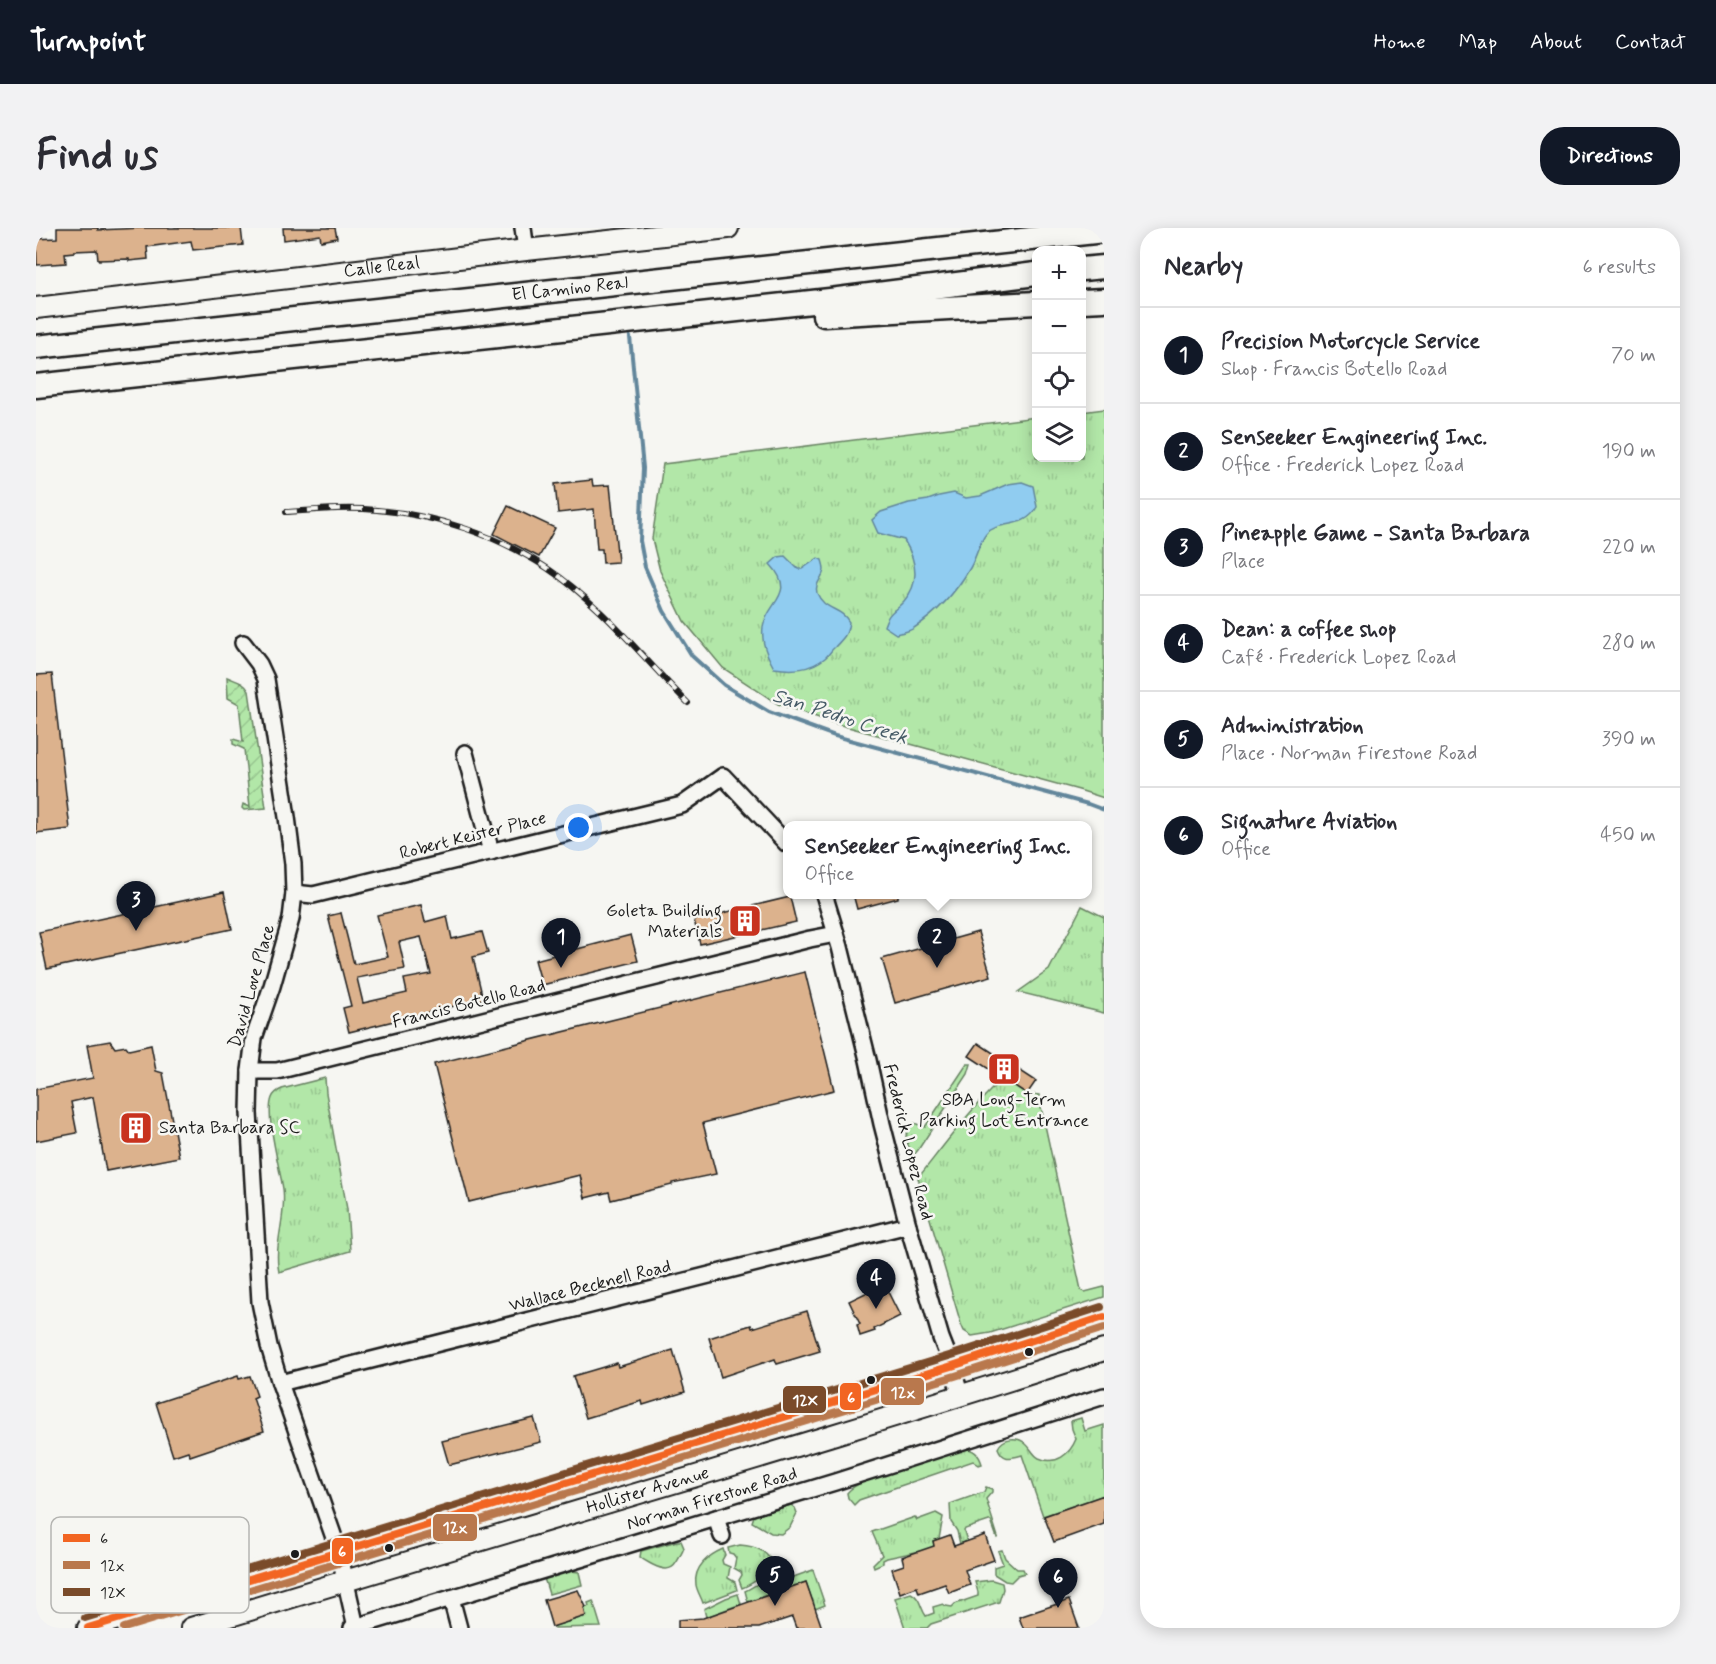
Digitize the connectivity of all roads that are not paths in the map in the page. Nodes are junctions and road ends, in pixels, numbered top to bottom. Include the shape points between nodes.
1 (523, 228) edge
2 (728, 228) edge
3 (1104, 231) edge
4 (526, 250) junction
5 (1104, 267) edge
6 (1086, 269) edge
7 (1032, 274) edge
8 (1104, 300) edge
9 (1086, 301) edge
10 (1032, 303) edge
11 (36, 308) edge
12 (733, 310) junction
13 (36, 347) edge
14 (36, 386) edge
15 (243, 643) dead end
16 (465, 753) dead end
17 (783, 840) edge
18 (491, 852) junction
19 (294, 893) junction
20 (826, 899) edge
21 (836, 934) junction
22 (250, 1071) junction
23 (908, 1225) junction
24 (1104, 1317) edge
25 (1104, 1350) edge
26 (952, 1366) junction
27 (280, 1383) junction
28 (961, 1396) junction
29 (1104, 1396) edge
30 (716, 1518) junction
31 (722, 1536) dead end
32 (339, 1552) junction
33 (249, 1579) edge
34 (345, 1580) junction
35 (452, 1598) junction
36 (249, 1610) edge
37 (138, 1613) edge
38 (239, 1613) edge
39 (354, 1627) edge
40 (88, 1628) edge
41 (191, 1628) edge
42 (459, 1628) edge

1 - 4 street
2 - 4 main road, Calle Real
3 - 13 highway, El Camino Real
4 - 11 main road, Calle Real
5 - 6 highway
7 - 12 highway, El Camino Real
8 - 9 highway
10 - 12 highway via 789,316
12 - 14 highway, El Camino Real
15 - 19 street, David Love Place via 260,664 266,679
16 - 18 street
17 - 18 street, Robert Keister Place via 723,776 682,804
18 - 19 street, Robert Keister Place via 313,895
19 - 22 street, David Love Place via 276,975 254,1038
20 - 21 street, Frederick Lopez Road
21 - 22 street, Francis Botello Road via 277,1071
21 - 23 street, Frederick Lopez Road
22 - 27 street, David Love Place via 260,1302
23 - 26 street, Frederick Lopez Road
23 - 27 street, Wallace Becknell Road
24 - 26 main road, Hollister Avenue
25 - 28 main road, Hollister Avenue
26 - 28 street, Frederick Lopez Road
26 - 32 main road, Hollister Avenue
27 - 32 street, David Love Place
28 - 34 main road, Hollister Avenue
29 - 30 street, Norman Firestone Road
30 - 31 street
30 - 35 street, Norman Firestone Road
32 - 33 main road, Hollister Avenue
32 - 34 street, David Love Place
34 - 36 main road, Hollister Avenue
34 - 39 street, David Love Place
35 - 39 street, Norman Firestone Road
35 - 42 street
37 - 40 main road, Hollister Avenue
38 - 41 main road, Hollister Avenue

